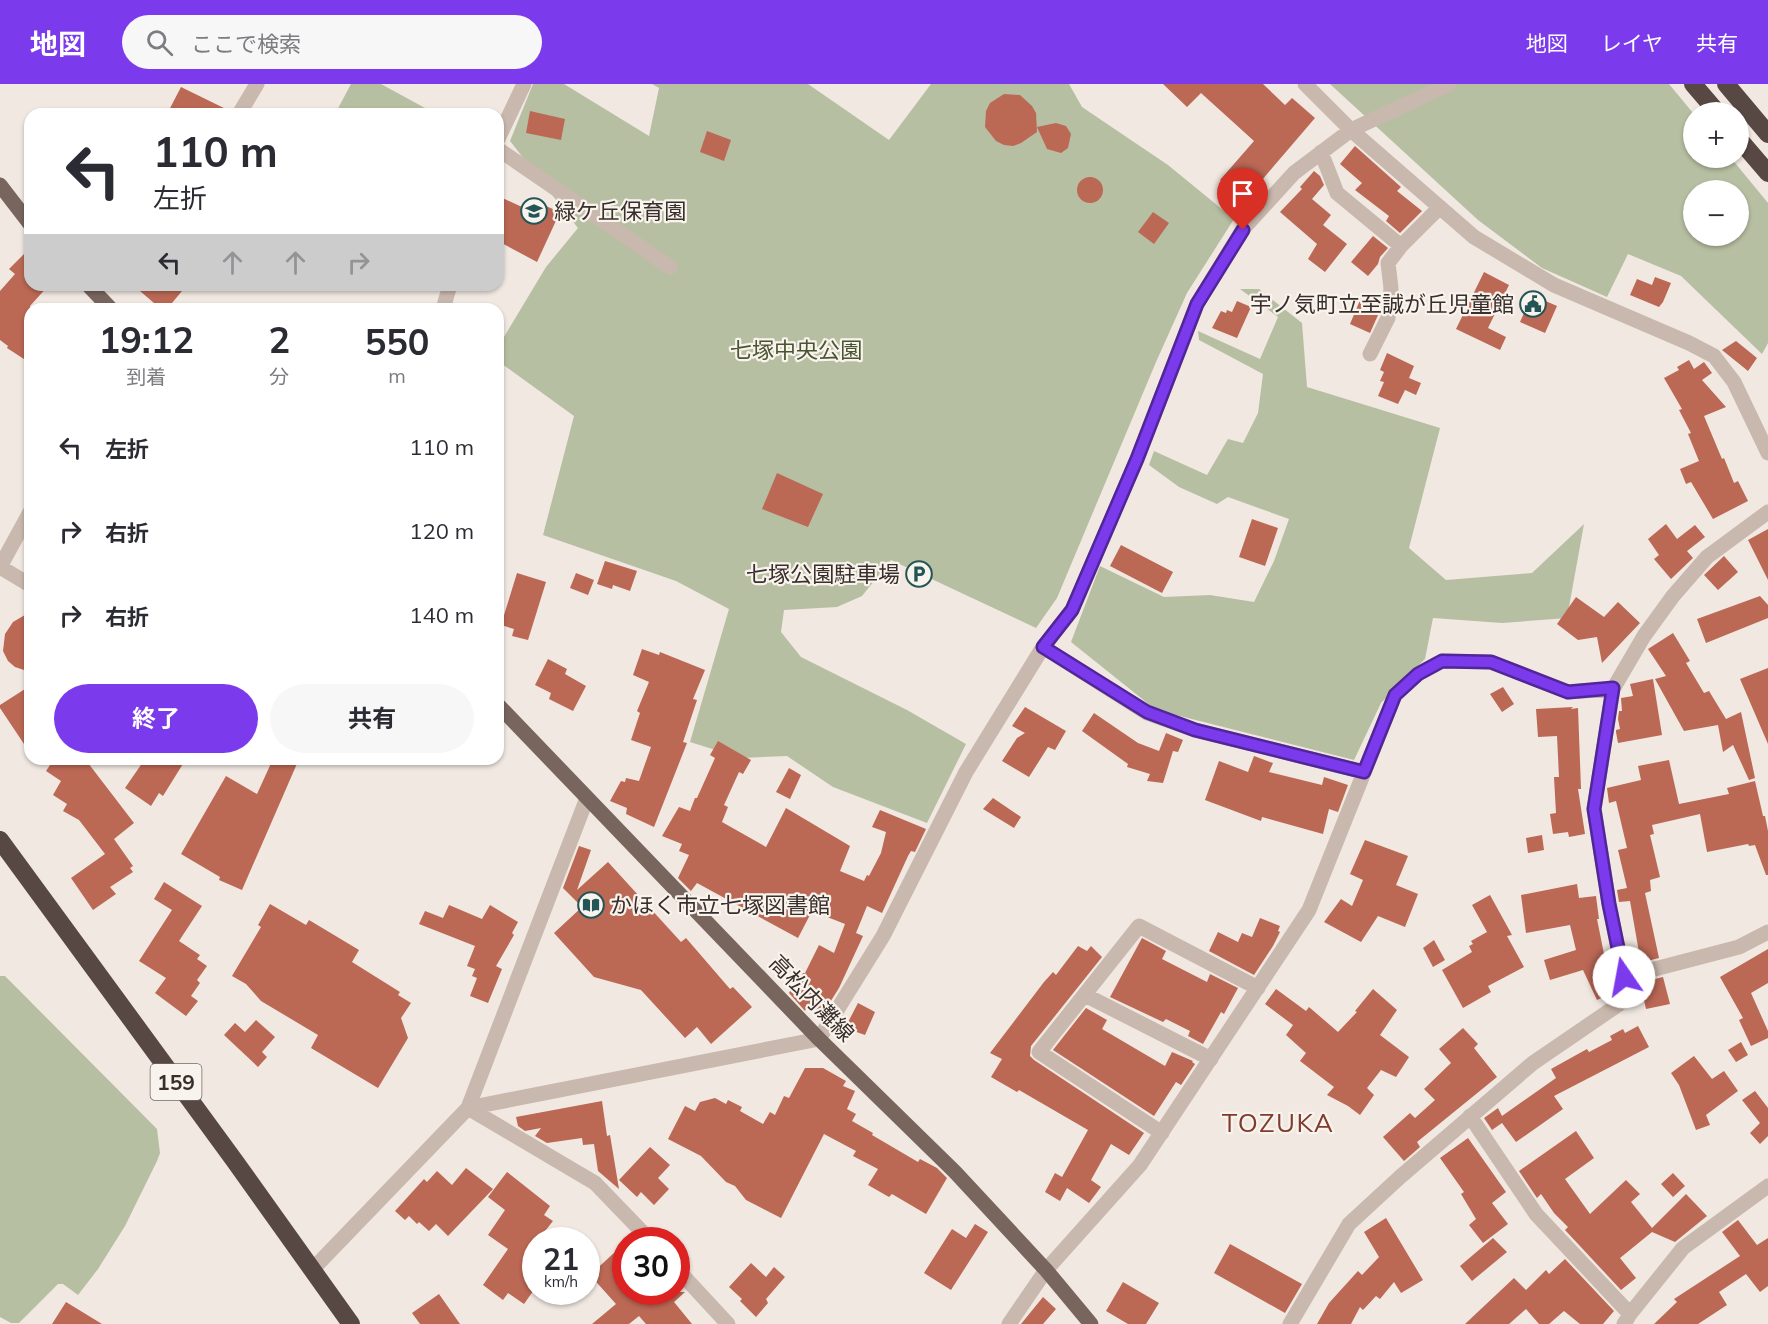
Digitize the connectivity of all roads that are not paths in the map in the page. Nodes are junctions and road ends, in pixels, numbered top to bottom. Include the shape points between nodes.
1 (257, 84) edge
2 (524, 84) edge
3 (1305, 84) edge
4 (1449, 84) edge
5 (1693, 84) edge
6 (1726, 84) edge
7 (1708, 102) edge
8 (243, 108) edge
9 (504, 126) edge
10 (1351, 130) junction
11 (1768, 134) edge
12 (1749, 151) edge
13 (1321, 152) junction
14 (504, 153) edge
15 (1768, 173) edge
16 (0, 185) edge
17 (1440, 207) junction
18 (24, 216) edge
19 (1401, 246) junction
20 (670, 267) dead end
21 (94, 291) edge
22 (105, 303) edge
23 (1370, 354) dead end
24 (1768, 453) edge
25 (1768, 512) edge
26 (24, 523) edge
27 (0, 567) edge
28 (24, 581) edge
29 (1043, 647) junction
30 (1613, 688) junction
31 (504, 711) edge
32 (1364, 772) junction
33 (587, 798) junction
34 (0, 840) edge
35 (1768, 932) edge
36 (1624, 977) junction
37 (1258, 988) junction
38 (1084, 994) junction
39 (819, 1039) junction
40 (1212, 1059) junction
41 (468, 1108) junction
42 (1470, 1116) junction
43 (1162, 1132) junction
44 (1768, 1186) edge
45 (637, 1227) edge
46 (312, 1270) junction
47 (1046, 1270) junction
48 (690, 1283) edge
49 (1627, 1319) edge
50 (351, 1324) edge
51 (728, 1324) edge
52 (1009, 1324) edge
53 (1091, 1324) edge
54 (1290, 1324) edge

1 - 8 street
2 - 9 street
3 - 10 street
4 - 10 street
5 - 7 highway
6 - 11 highway
10 - 13 street
10 - 17 street
12 - 15 highway
13 - 19 street via 1337,193
13 - 29 street via 1294,173 1243,230 1197,304 1137,459 1072,610
14 - 20 street
16 - 18 main road
17 - 19 street
17 - 24 street via 1474,237 1554,285 1714,356 1734,382
19 - 23 street via 1388,263 1388,318
21 - 22 main road
25 - 30 street via 1707,557 1644,636
26 - 27 street
27 - 28 street
29 - 32 street via 1147,712 1195,730
29 - 39 street via 966,772 882,936
30 - 32 street via 1568,692 1491,662 1442,661 1418,674 1395,695
30 - 36 street via 1594,809
31 - 33 main road, 高松内灘線
32 - 37 street via 1309,910
33 - 39 main road, 高松内灘線
33 - 41 street
34 - 46 highway, 159
35 - 36 street via 1739,947
36 - 42 street via 1628,998 1533,1063
37 - 38 street via 1139,927
37 - 40 street
38 - 40 street
38 - 43 street via 1039,1052
39 - 41 street
39 - 47 main road, 高松内灘線 via 955,1172
40 - 43 street
41 - 45 street via 595,1183
41 - 46 street
42 - 49 street via 1536,1214
42 - 54 street via 1349,1224
43 - 47 street via 1140,1165
44 - 49 street via 1683,1248
46 - 50 highway, 159
47 - 52 street
47 - 53 main road, 高松内灘線
48 - 51 street

